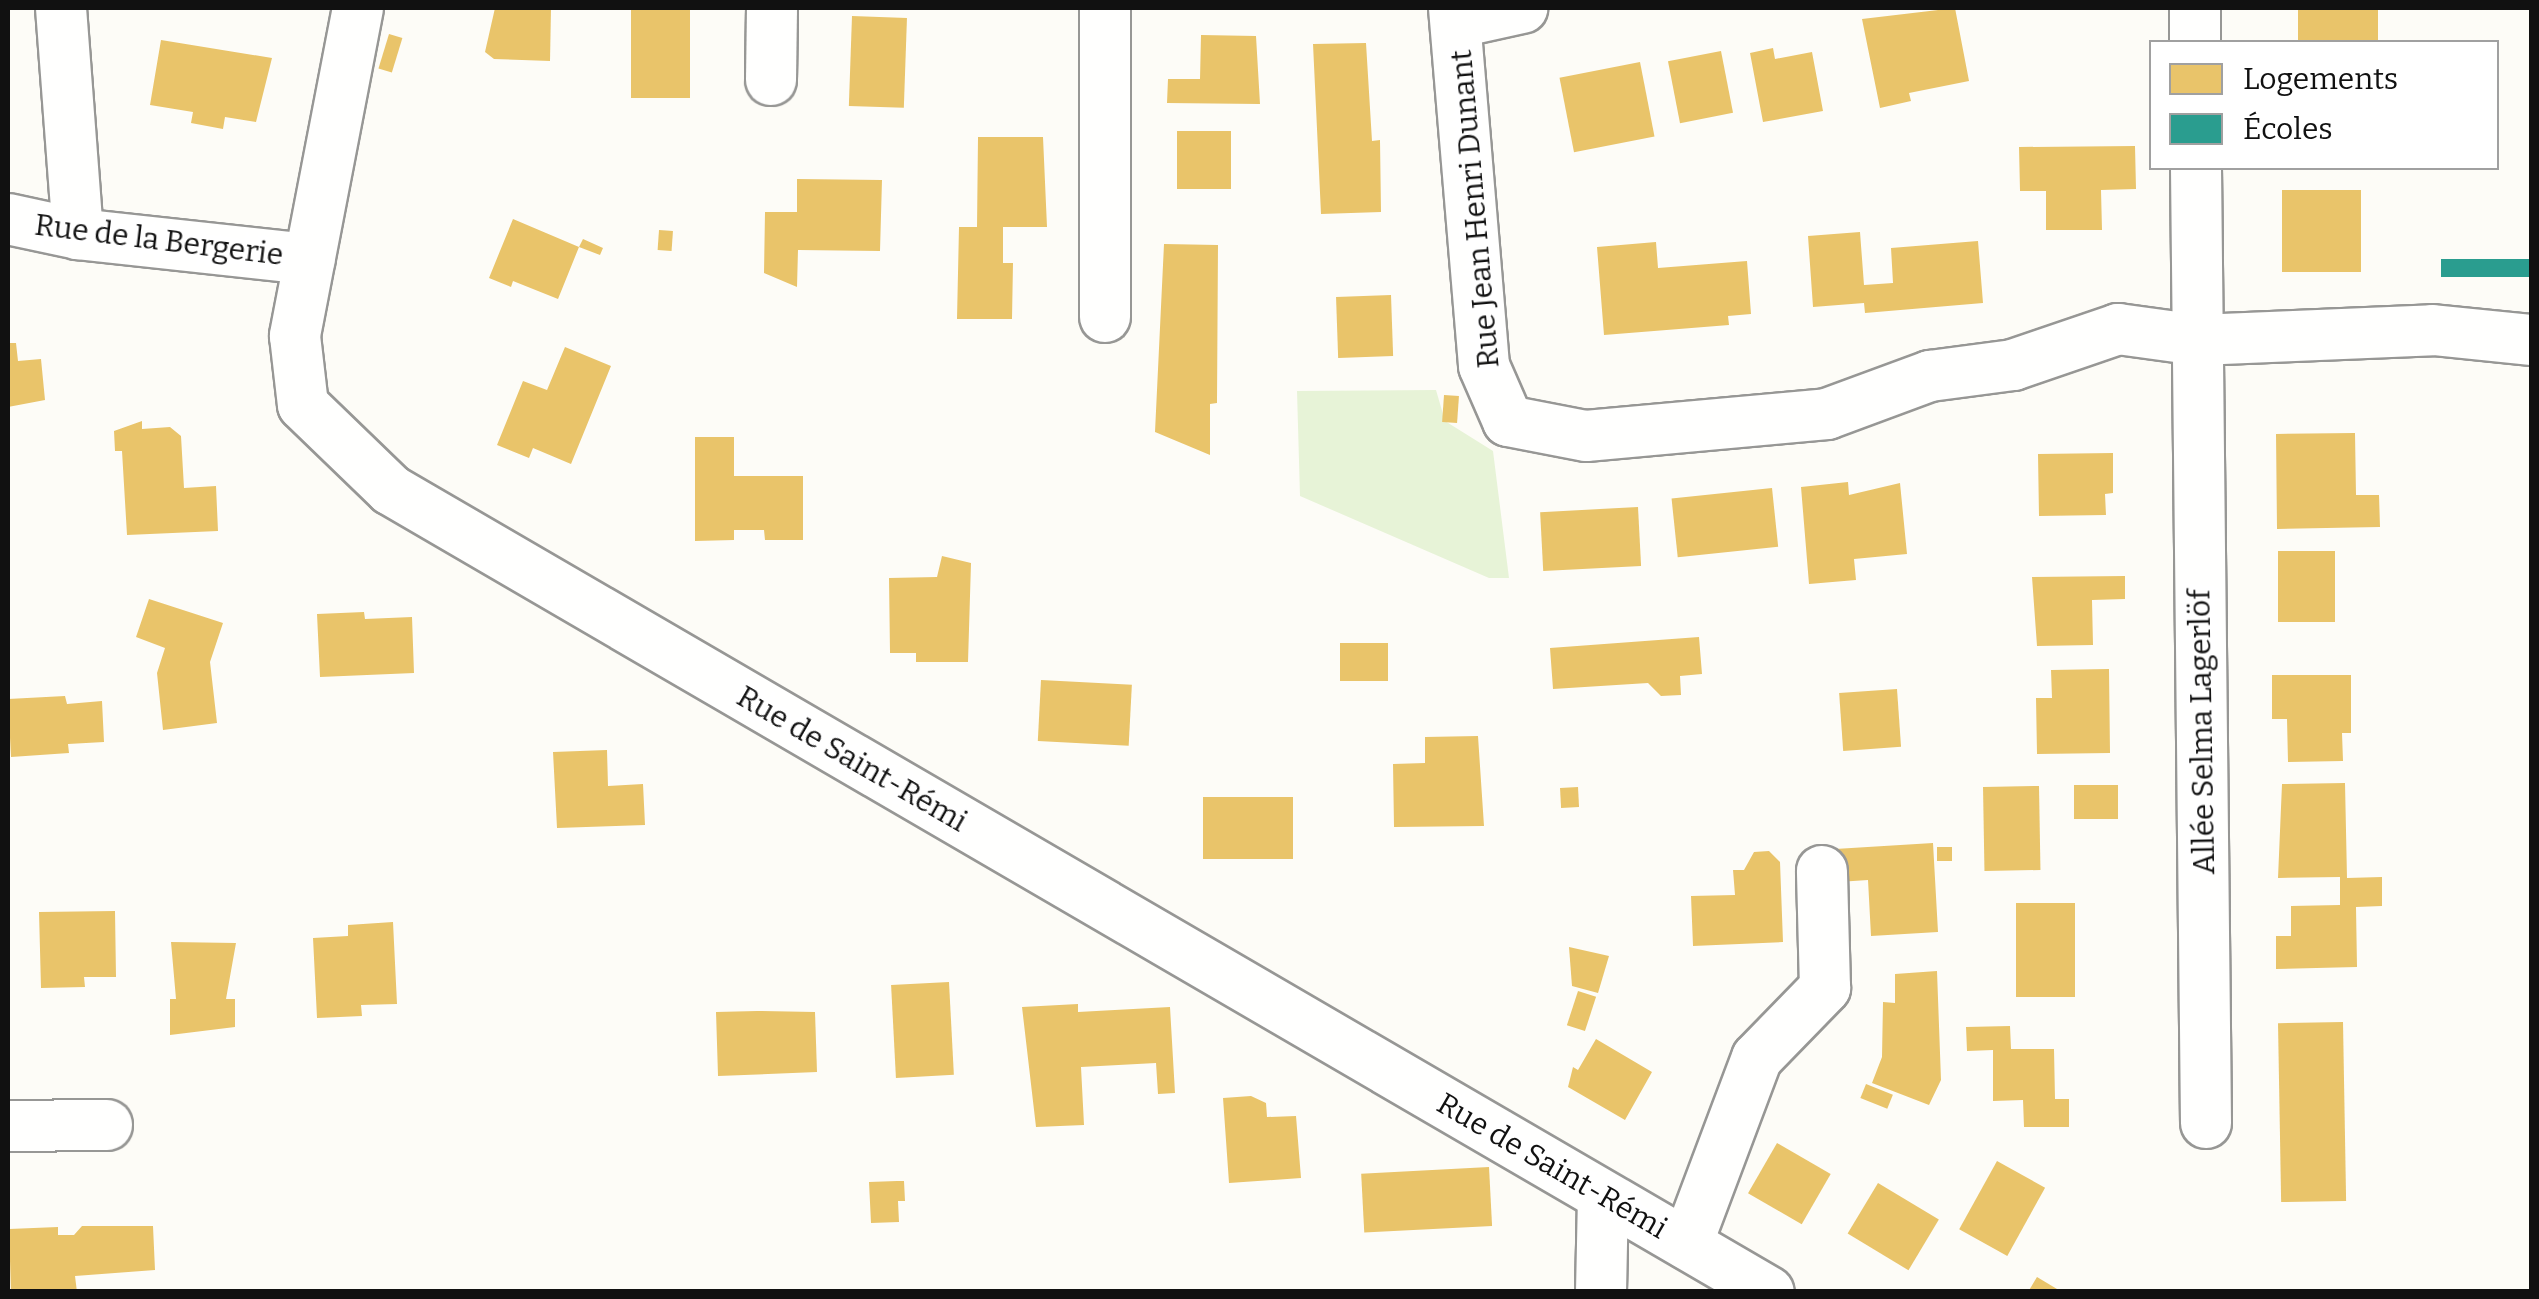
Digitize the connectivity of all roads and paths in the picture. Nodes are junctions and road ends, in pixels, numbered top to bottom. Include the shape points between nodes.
1 (61, 8) edge
2 (358, 8) edge
3 (772, 8) edge
4 (1105, 8) edge
5 (1522, 8) edge
6 (2195, 8) edge
7 (1456, 14) edge
8 (2195, 40) edge
9 (770, 80) dead end
10 (2196, 170) edge
11 (8, 219) edge
12 (78, 234) junction
13 (310, 260) junction
14 (1105, 317) dead end
15 (2198, 340) junction
16 (2532, 340) edge
17 (1822, 871) dead end
18 (2206, 1124) dead end
19 (106, 1125) dead end
20 (8, 1126) edge
21 (1604, 1197) junction
22 (1688, 1244) junction
23 (1601, 1292) edge
24 (1769, 1292) edge

1 - 12 street
2 - 13 street, Rue de Saint-Rémi
3 - 9 street
4 - 14 street
5 - 7 street
6 - 8 street
7 - 15 street, Rue Jean Henri Dunant via 1484,366 1508,421 1586,436 1827,414 1930,376 2013,365 2118,329
10 - 15 street, Allée Selma Lagerlöf
11 - 12 street, Rue de la Bergerie
12 - 13 street, Rue de la Bergerie
13 - 21 street, Rue de Saint-Rémi via 295,336 302,405 390,490
15 - 16 street via 2433,330
15 - 18 street, Allée Selma Lagerlöf
17 - 22 street via 1826,988 1758,1058
19 - 20 street
21 - 22 street, Rue de Saint-Rémi
21 - 23 street
22 - 24 street, Rue de Saint-Rémi

